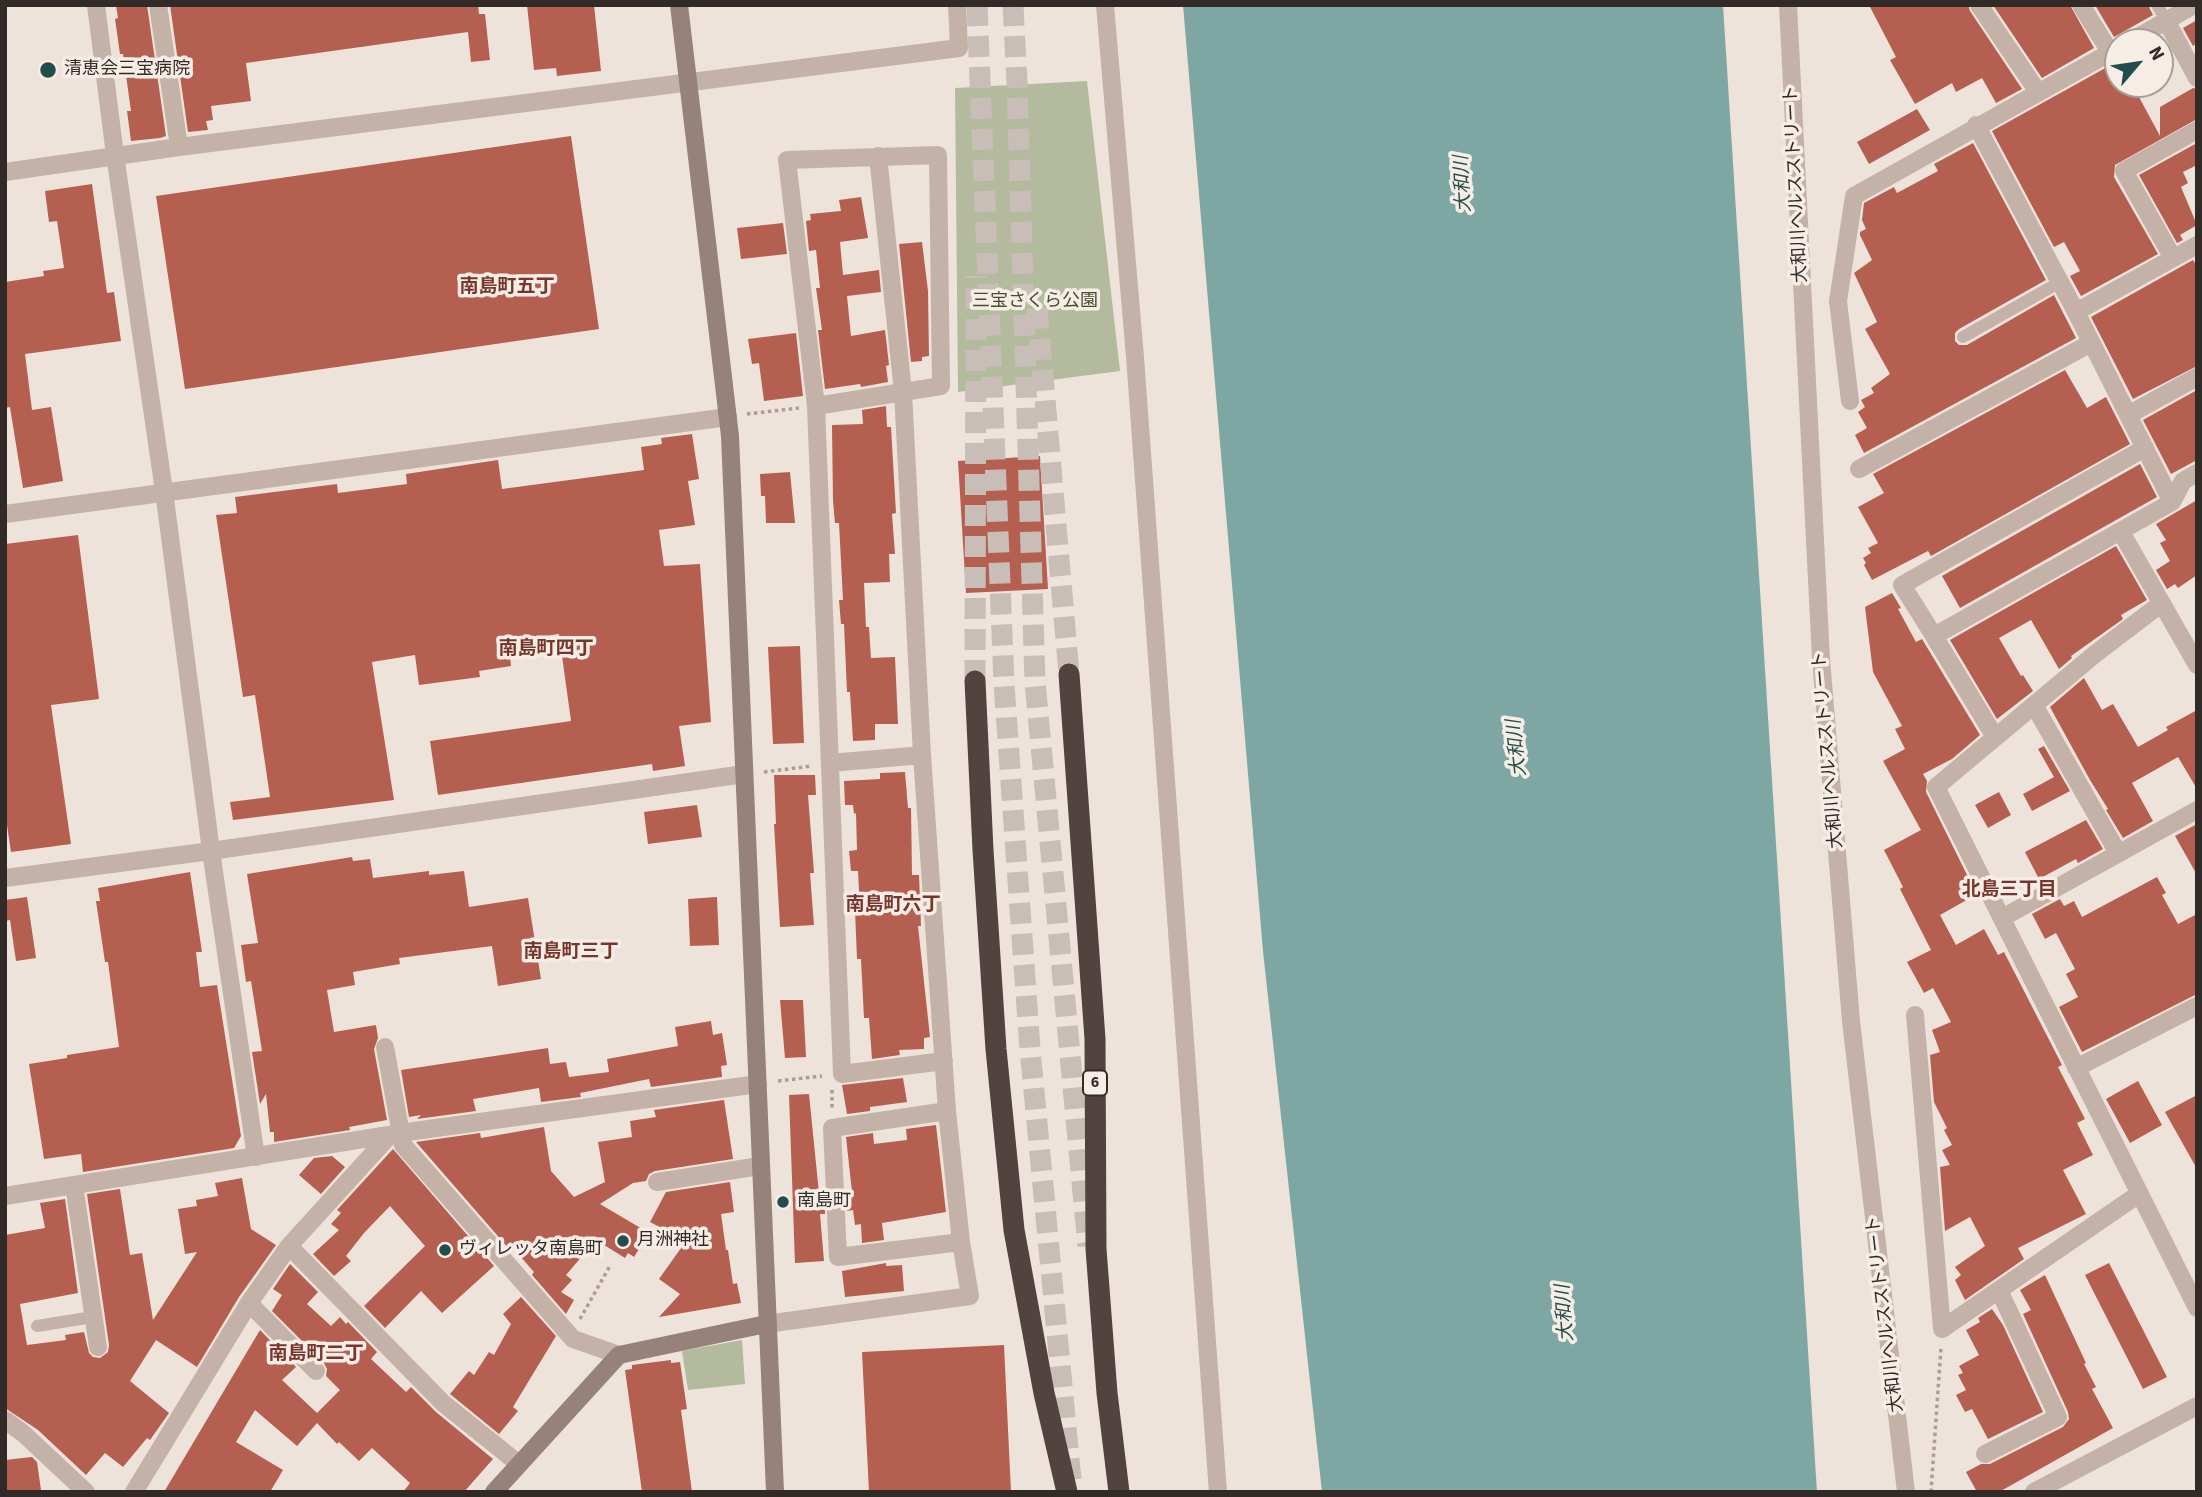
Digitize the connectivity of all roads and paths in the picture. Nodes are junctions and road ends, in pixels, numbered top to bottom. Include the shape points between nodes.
1 (96, 5) edge
2 (158, 5) edge
3 (679, 5) edge
4 (957, 5) edge
5 (1105, 5) edge
6 (1788, 5) edge
7 (1979, 5) edge
8 (2081, 5) edge
9 (2157, 5) edge
10 (2194, 5) edge
11 (2167, 22) junction
12 (2156, 28) edge
13 (2104, 36) edge
14 (2104, 56) edge
15 (2197, 78) edge
16 (688, 84) junction
17 (2038, 92) junction
18 (1976, 125) junction
19 (2197, 130) edge
20 (179, 147) junction
21 (115, 155) junction
22 (878, 156) junction
23 (5, 172) edge
24 (2197, 245) edge
25 (2172, 258) junction
26 (2060, 282) junction
27 (2076, 312) junction
28 (1963, 337) dead end
29 (2091, 343) junction
30 (2197, 377) edge
31 (903, 392) junction
32 (1850, 401) dead end
33 (816, 406) junction
34 (2128, 415) junction
35 (728, 416) junction
36 (2145, 449) junction
37 (1859, 469) dead end
38 (2197, 473) edge
39 (164, 491) junction
40 (2172, 502) junction
41 (5, 514) edge
42 (2121, 532) junction
43 (2162, 603) junction
44 (1934, 636) junction
45 (2197, 665) edge
46 (1069, 674) tunnel mouth
47 (975, 681) tunnel mouth
48 (2034, 705) junction
49 (1995, 737) junction
50 (922, 755) junction
51 (830, 764) junction
52 (744, 774) junction
53 (2197, 810) edge
54 (211, 852) junction
55 (2118, 853) junction
56 (5, 878) edge
57 (2002, 918) junction
58 (2197, 1006) edge
59 (1915, 1015) dead end
60 (385, 1047) dead end
61 (944, 1061) junction
62 (2076, 1068) junction
63 (837, 1074) junction
64 (758, 1084) junction
65 (947, 1111) junction
66 (832, 1128) junction
67 (394, 1135) junction
68 (256, 1157) junction
69 (760, 1166) junction
70 (657, 1182) dead end
71 (74, 1185) junction
72 (2139, 1194) junction
73 (5, 1196) edge
74 (961, 1242) junction
75 (289, 1247) junction
76 (611, 1264) dead end
77 (2192, 1285) edge
78 (1998, 1290) junction
79 (249, 1303) junction
80 (2197, 1308) edge
81 (93, 1317) junction
82 (766, 1324) junction
83 (37, 1326) dead end
84 (1942, 1329) junction
85 (570, 1336) junction
86 (97, 1347) dead end
87 (619, 1354) junction
88 (316, 1371) dead end
89 (2197, 1406) edge
90 (5, 1420) edge
91 (1985, 1454) dead end
92 (519, 1464) junction
93 (86, 1492) edge
94 (134, 1492) edge
95 (494, 1492) edge
96 (775, 1492) edge
97 (1067, 1492) edge
98 (1119, 1492) edge
99 (1218, 1492) edge
100 (1906, 1492) edge
101 (1931, 1492) edge
102 (2035, 1492) edge

1 - 21 street
2 - 20 street
3 - 16 street
4 - 16 street via 959,48
5 - 99 street
6 - 100 street, 大和川ヘルスストリート via 1821,659 1852,1021
7 - 17 street
8 - 13 street
9 - 11 lane
10 - 11 street
11 - 12 street
11 - 15 street
14 - 17 street
16 - 20 street
16 - 35 street
17 - 18 street
18 - 26 street
18 - 32 street via 1854,196 1838,301
19 - 25 street via 2124,171
20 - 21 street
21 - 23 street
21 - 39 street
22 - 31 street
22 - 31 street via 938,155 941,386
22 - 33 street via 788,160
24 - 25 street
25 - 27 street
26 - 27 street
26 - 28 lane
27 - 29 street
29 - 34 street
29 - 37 street
30 - 34 street
31 - 33 street
31 - 50 street
33 - 35 path
33 - 51 street
34 - 36 street
35 - 39 street
35 - 52 street
36 - 40 street
36 - 44 street via 1902,585
38 - 40 street via 2183,481
39 - 41 street
39 - 54 street
40 - 42 street
42 - 43 street
42 - 44 street
43 - 45 street
43 - 48 street
44 - 49 street
46 - 98 highway, 6 via 1095,1039 1096,1249
47 - 97 highway via 996,1049 1014,1230
48 - 49 street
48 - 55 street
49 - 57 street via 1936,787
50 - 51 street
50 - 61 street
51 - 52 path
51 - 63 street
52 - 54 street
52 - 64 street
53 - 55 street
54 - 56 street
54 - 68 street
55 - 57 street
57 - 62 street
58 - 62 street
59 - 84 street
60 - 67 street
61 - 63 street
61 - 65 street
62 - 72 street
63 - 64 path
63 - 66 path
64 - 67 street
64 - 69 street
65 - 66 street
65 - 74 street
66 - 74 street via 838,1258
67 - 68 street
67 - 75 street
67 - 85 street
68 - 71 street
69 - 70 street
69 - 82 street
71 - 73 street
71 - 81 street
72 - 77 street
72 - 78 street
74 - 82 street via 971,1296
75 - 79 street
75 - 92 street via 443,1403
76 - 85 path
77 - 80 street
78 - 84 street
78 - 91 street via 2058,1417
79 - 88 street
79 - 94 street
81 - 83 lane
81 - 86 street
82 - 87 street
82 - 96 street
84 - 101 path
85 - 87 street
87 - 92 street
89 - 102 street
90 - 93 street
92 - 95 street

